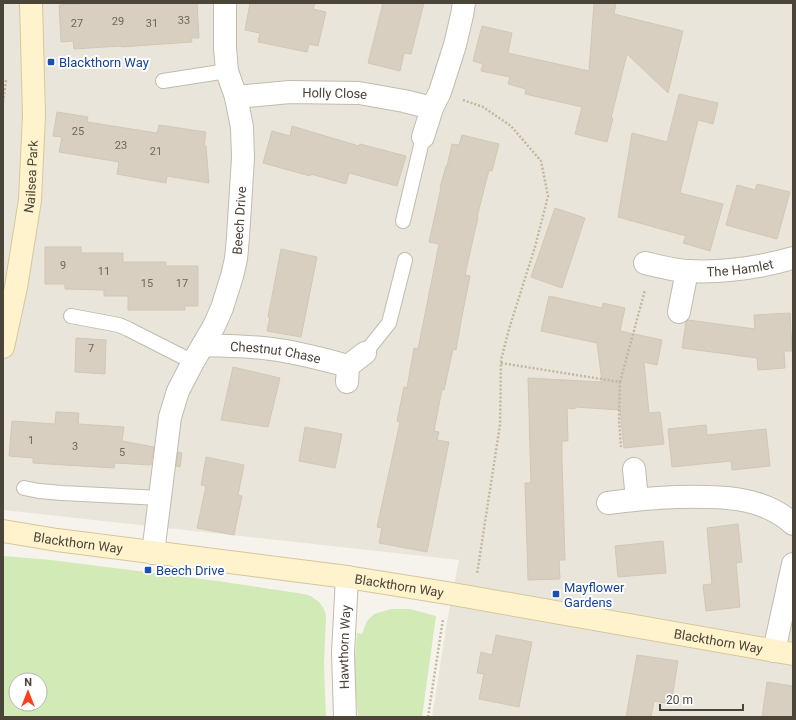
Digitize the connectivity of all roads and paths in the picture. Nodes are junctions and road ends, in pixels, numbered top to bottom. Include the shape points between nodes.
1 (31, 3) edge
2 (225, 3) edge
3 (464, 3) edge
4 (227, 72) junction
5 (163, 81) dead end
6 (236, 97) junction
7 (436, 100) junction
8 (423, 137) joint
9 (403, 221) dead end
10 (793, 258) edge
11 (405, 260) dead end
12 (649, 264) joint
13 (687, 271) junction
14 (679, 312) dead end
15 (71, 316) dead end
16 (3, 347) edge
17 (365, 353) joint
18 (198, 354) junction
19 (501, 363) junction
20 (620, 382) junction
21 (634, 470) joint
22 (24, 488) dead end
23 (160, 498) junction
24 (637, 499) junction
25 (608, 503) dead end
26 (793, 524) edge
27 (3, 531) edge
28 (153, 553) junction
29 (793, 564) edge
30 (347, 577) junction
31 (447, 593) junction
32 (473, 598) junction
33 (784, 652) edge
34 (345, 717) edge
35 (428, 717) edge

1 - 16 street, Nailsea Park via 34,115 30,200
2 - 4 street, Beech Drive
3 - 7 street via 456,45
4 - 5 lane
4 - 6 street, Beech Drive
6 - 7 street, Holly Close via 290,92 359,93 404,101
6 - 18 street, Beech Drive via 241,120 242,158 236,259 222,308
7 - 8 street
7 - 19 path via 483,107 512,126 542,161 548,196
8 - 9 lane
10 - 13 street, The Hamlet via 758,267
11 - 17 lane via 388,323
12 - 13 street, The Hamlet
12 - 20 path
13 - 14 street
15 - 18 lane via 119,325
17 - 18 street, Chestnut Chase via 347,374 319,358 271,349 235,346
18 - 23 street, Beech Drive via 178,391 170,417
19 - 20 path
19 - 32 path via 500,425
20 - 21 path via 619,420 623,462
21 - 24 street
22 - 23 lane via 62,493
23 - 28 street, Beech Drive
24 - 25 street
24 - 26 street via 703,496 733,498 764,506 781,514
27 - 28 street, Blackthorn Way
28 - 30 street, Blackthorn Way
29 - 33 street
30 - 31 street, Blackthorn Way
30 - 34 street, Hawthorn Way via 343,653
31 - 32 street, Blackthorn Way
31 - 35 path
32 - 33 street, Blackthorn Way

